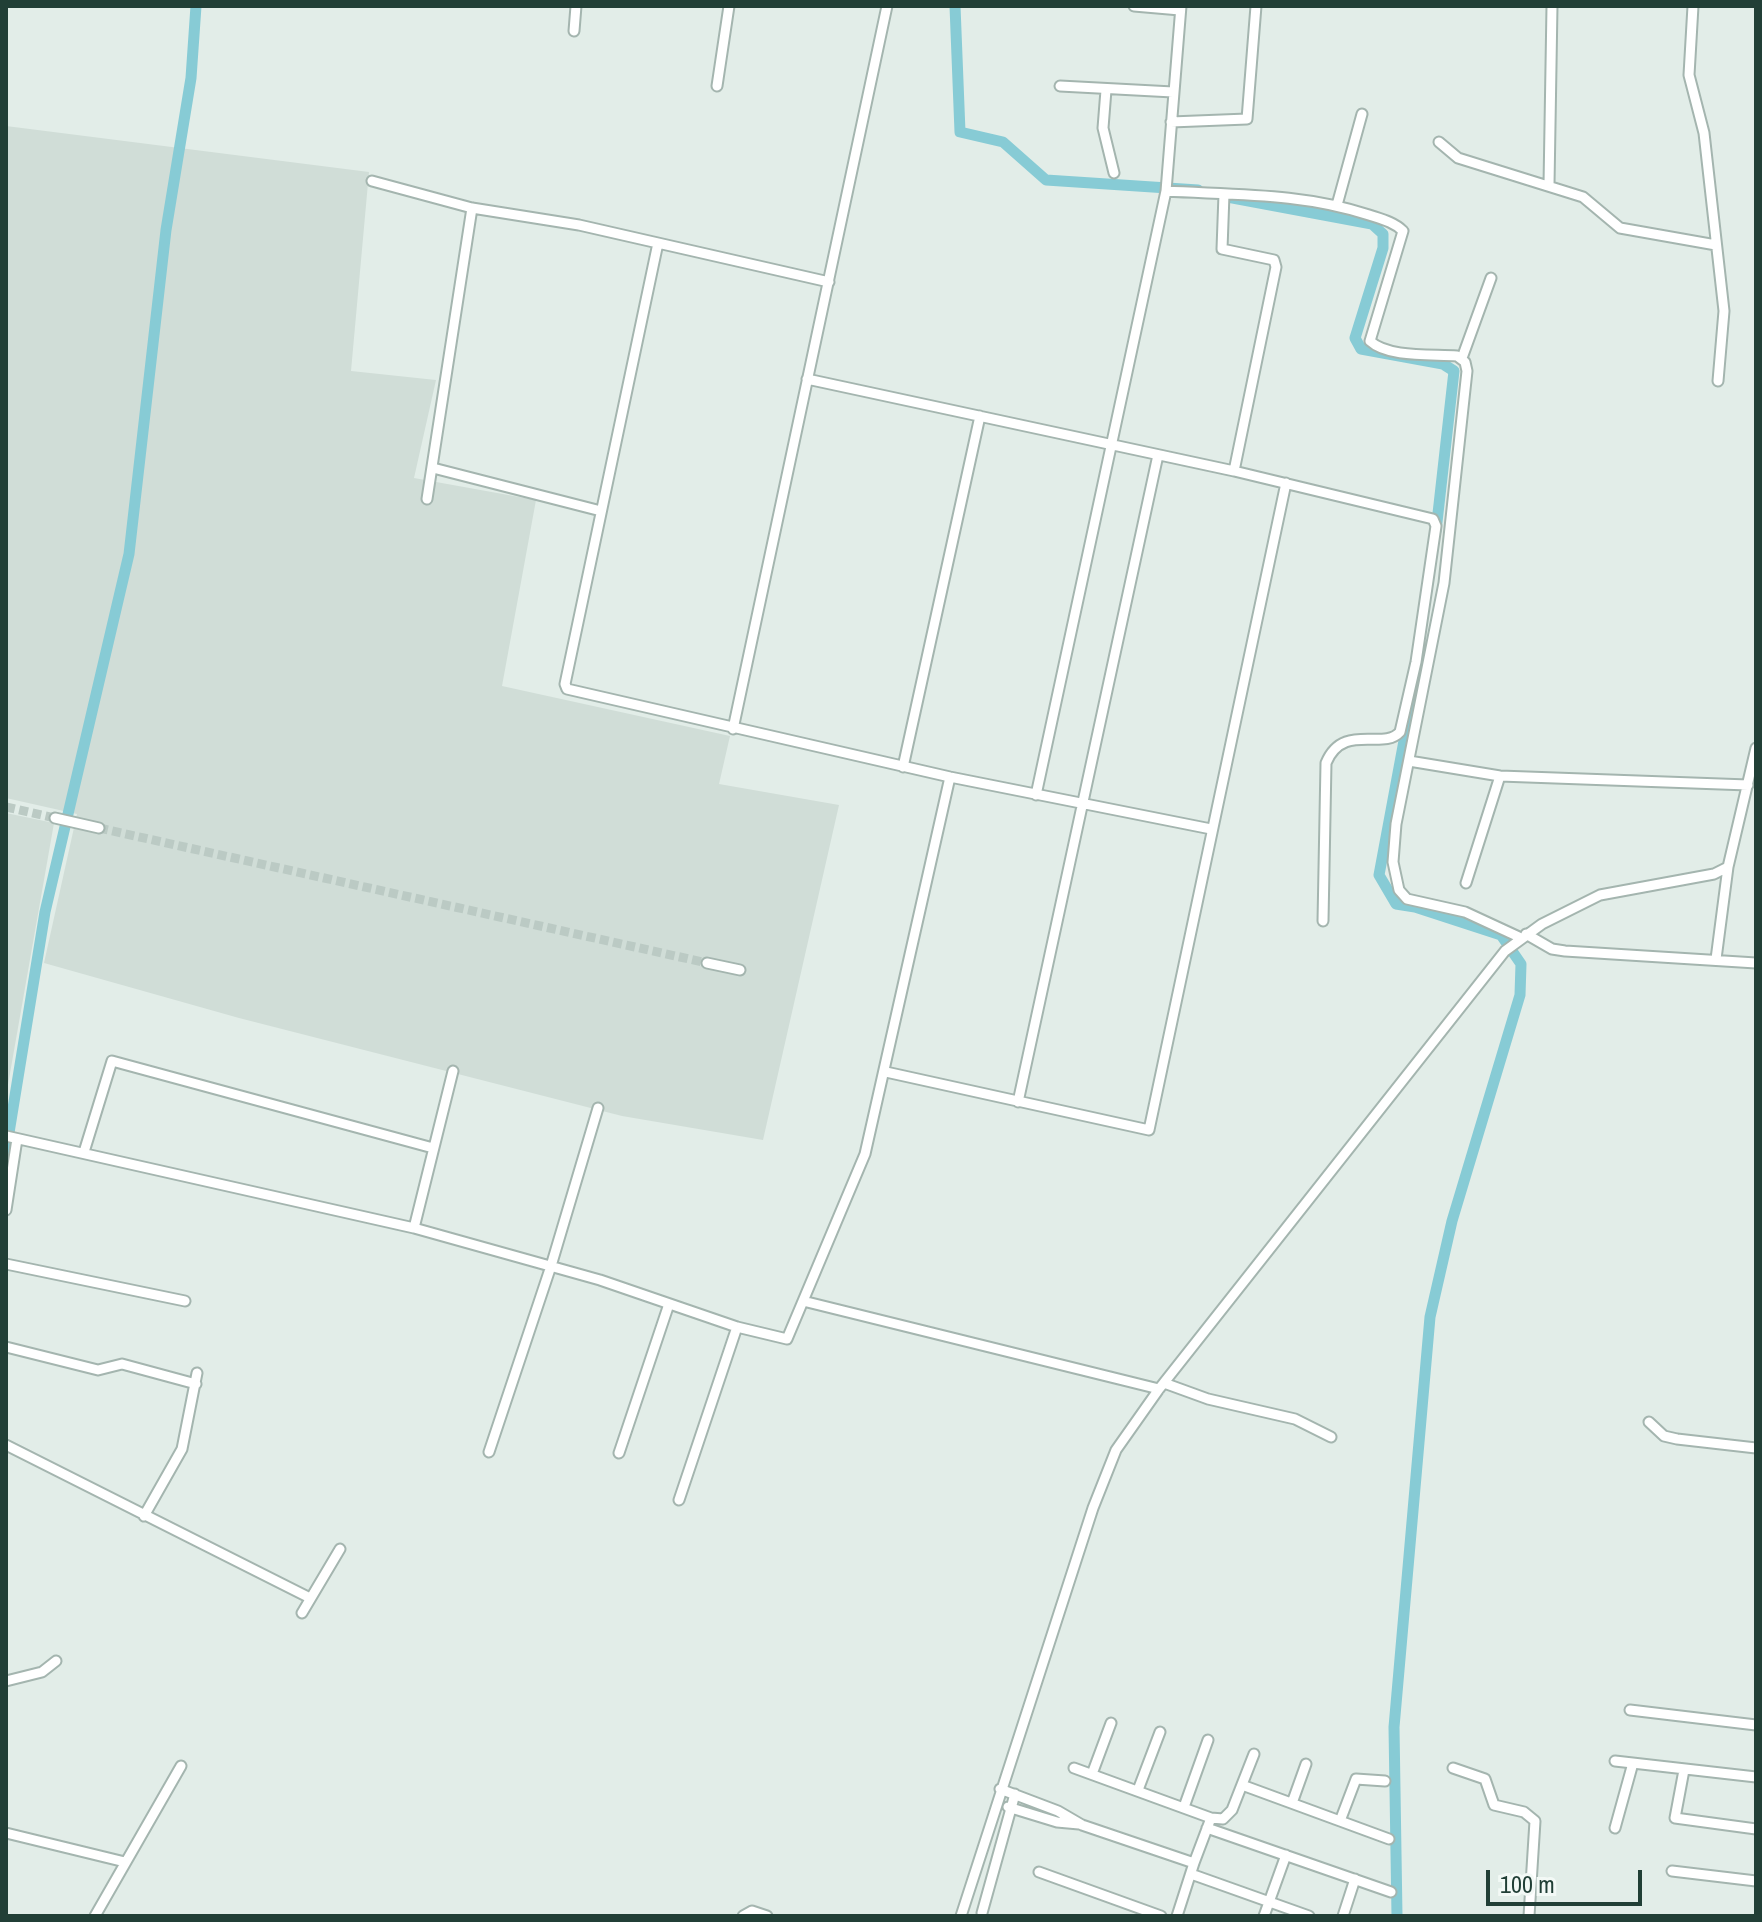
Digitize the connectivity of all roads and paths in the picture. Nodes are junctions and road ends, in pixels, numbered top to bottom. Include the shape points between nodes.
1 (576, 6) edge
2 (729, 6) edge
3 (887, 6) edge
4 (1134, 6) edge
5 (1256, 6) edge
6 (1552, 6) edge
7 (1693, 6) edge
8 (1181, 8) edge
9 (574, 31) dead end
10 (717, 86) dead end
11 (1060, 86) dead end
12 (1106, 90) junction
13 (1173, 92) junction
14 (1362, 114) dead end
15 (1171, 122) junction
16 (1439, 142) dead end
17 (1114, 173) dead end
18 (372, 181) dead end
19 (1549, 185) junction
20 (1166, 187) junction
21 (1224, 194) junction
22 (1337, 205) junction
23 (472, 208) junction
24 (658, 243) junction
25 (1716, 245) junction
26 (1491, 278) dead end
27 (829, 282) junction
28 (1462, 358) junction
29 (807, 379) junction
30 (1718, 381) dead end
31 (980, 416) junction
32 (1109, 445) junction
33 (1158, 455) junction
34 (433, 468) junction
35 (1234, 471) junction
36 (1286, 483) junction
37 (427, 499) dead end
38 (601, 511) junction
39 (733, 729) junction
40 (1756, 748) edge
41 (1409, 761) junction
42 (903, 767) junction
43 (1500, 776) junction
44 (950, 777) junction
45 (1748, 785) junction
46 (1036, 795) junction
47 (1084, 805) junction
48 (59, 819) tunnel mouth
49 (99, 828) tunnel mouth
50 (1211, 829) junction
51 (1728, 867) junction
52 (1466, 883) dead end
53 (1323, 921) dead end
54 (1520, 937) junction
55 (1716, 959) junction
56 (707, 963) tunnel mouth
57 (1756, 963) edge
58 (740, 970) dead end
59 (453, 1071) dead end
60 (886, 1072) junction
61 (1018, 1102) junction
62 (598, 1108) dead end
63 (12, 1138) edge
64 (433, 1148) junction
65 (84, 1152) junction
66 (6, 1210) edge
67 (414, 1228) junction
68 (6, 1264) edge
69 (551, 1266) junction
70 (185, 1301) dead end
71 (803, 1301) junction
72 (669, 1304) junction
73 (737, 1327) junction
74 (6, 1347) edge
75 (1162, 1386) junction
76 (1649, 1422) dead end
77 (1331, 1437) dead end
78 (6, 1445) edge
79 (1756, 1448) edge
80 (489, 1452) dead end
81 (619, 1453) dead end
82 (679, 1500) dead end
83 (144, 1516) junction
84 (340, 1549) dead end
85 (310, 1598) junction
86 (302, 1613) dead end
87 (56, 1661) dead end
88 (6, 1681) edge
89 (1630, 1710) dead end
90 (1111, 1723) dead end
91 (1756, 1725) edge
92 (1160, 1732) dead end
93 (1208, 1740) dead end
94 (1254, 1754) dead end
95 (1615, 1761) dead end
96 (1633, 1763) junction
97 (1306, 1764) dead end
98 (181, 1766) dead end
99 (1074, 1768) dead end
100 (1453, 1768) dead end
101 (1684, 1770) junction
102 (1092, 1774) junction
103 (1756, 1777) edge
104 (1385, 1781) dead end
105 (1242, 1785) junction
106 (1000, 1789) junction
107 (1138, 1790) junction
108 (1015, 1794) junction
109 (1292, 1803) junction
110 (995, 1804) junction
111 (1184, 1807) junction
112 (1011, 1808) junction
113 (1340, 1821) junction
114 (1209, 1823) junction
115 (1082, 1825) junction
116 (1615, 1828) dead end
117 (1756, 1829) edge
118 (6, 1833) edge
119 (1389, 1839) dead end
120 (1286, 1855) junction
121 (125, 1862) junction
122 (1193, 1868) junction
123 (1672, 1871) dead end
124 (1039, 1872) dead end
125 (1355, 1879) junction
126 (1756, 1881) edge
127 (1391, 1892) dead end
128 (1269, 1902) junction
129 (982, 1913) dead end
130 (95, 1916) edge
131 (743, 1916) edge
132 (767, 1916) edge
133 (961, 1916) edge
134 (1161, 1916) edge
135 (1177, 1916) edge
136 (1264, 1916) edge
137 (1309, 1916) edge
138 (1343, 1916) edge
139 (1529, 1916) edge

1 - 9 street
2 - 10 street
3 - 27 street
4 - 8 street
5 - 15 street via 1247,119
6 - 19 street
7 - 25 street via 1689,75 1704,133
8 - 13 street
11 - 12 street
12 - 13 street
12 - 17 street via 1103,128
13 - 15 street
14 - 22 street
15 - 20 street
16 - 19 street via 1458,158
18 - 23 street
19 - 25 street via 1593,203 1620,228
20 - 21 street
20 - 32 street
21 - 22 street via 1299,197
21 - 35 street via 1222,249 1276,264
22 - 28 street via 1403,231 1370,341 1376,347
23 - 24 street
23 - 34 street
24 - 27 street
24 - 38 street
25 - 30 street via 1724,311
26 - 28 street
27 - 29 street
28 - 41 street via 1467,371 1444,583
29 - 31 street
29 - 39 street
31 - 32 street
31 - 42 street
32 - 33 street
32 - 46 street
33 - 35 street
33 - 47 street
34 - 37 street
34 - 38 street
35 - 36 street
36 - 50 street
36 - 53 street via 1420,514 1436,526 1400,732 1392,738 1352,739 1334,750 1326,763
38 - 39 street via 567,689
39 - 42 street
40 - 45 street
41 - 43 street
41 - 54 street via 1394,853 1402,896 1477,916
42 - 44 street
43 - 45 street
43 - 52 street
44 - 46 street
44 - 60 street
45 - 51 street
46 - 47 street
47 - 50 street
47 - 61 street
48 - 49 street
50 - 61 street via 1149,1130
51 - 54 street via 1600,895
51 - 55 street
54 - 55 street via 1565,951
54 - 75 street
55 - 57 street
56 - 58 street
59 - 64 street
60 - 61 street
60 - 71 street via 865,1154
62 - 69 street
63 - 65 street
63 - 66 street
64 - 65 street via 112,1061
64 - 67 street
65 - 67 street
67 - 69 street
68 - 70 street
69 - 72 street
69 - 80 street
71 - 73 street via 787,1339
71 - 75 street
72 - 73 street
72 - 81 street
73 - 82 street
74 - 83 street via 98,1370 122,1364 196,1379 182,1449
75 - 77 street via 1295,1419
75 - 106 street via 1108,1466
76 - 79 street via 1664,1436
78 - 83 street
83 - 85 street
84 - 85 street
85 - 86 street
87 - 88 street via 42,1672
89 - 91 street
90 - 102 street
92 - 107 street
93 - 111 street
94 - 105 street
95 - 96 street
96 - 101 street
96 - 116 street
97 - 109 street
98 - 121 street
99 - 102 street
100 - 139 street via 1485,1779 1494,1805 1524,1812 1535,1821
101 - 103 street
101 - 117 street via 1675,1818
102 - 107 street
104 - 113 street via 1356,1779
105 - 109 street
105 - 114 street via 1229,1816
106 - 108 street
106 - 110 street
107 - 111 street
108 - 112 street
108 - 115 street
109 - 113 street
110 - 112 street
110 - 133 street
111 - 114 street
112 - 115 street
112 - 129 street
113 - 119 street
114 - 120 street
114 - 122 street
115 - 122 street
118 - 121 street
120 - 125 street
120 - 128 street
121 - 130 street
122 - 128 street
122 - 135 street
123 - 126 street
124 - 134 street
125 - 127 street
125 - 138 street
128 - 136 street
128 - 137 street
131 - 132 street via 748,1911

